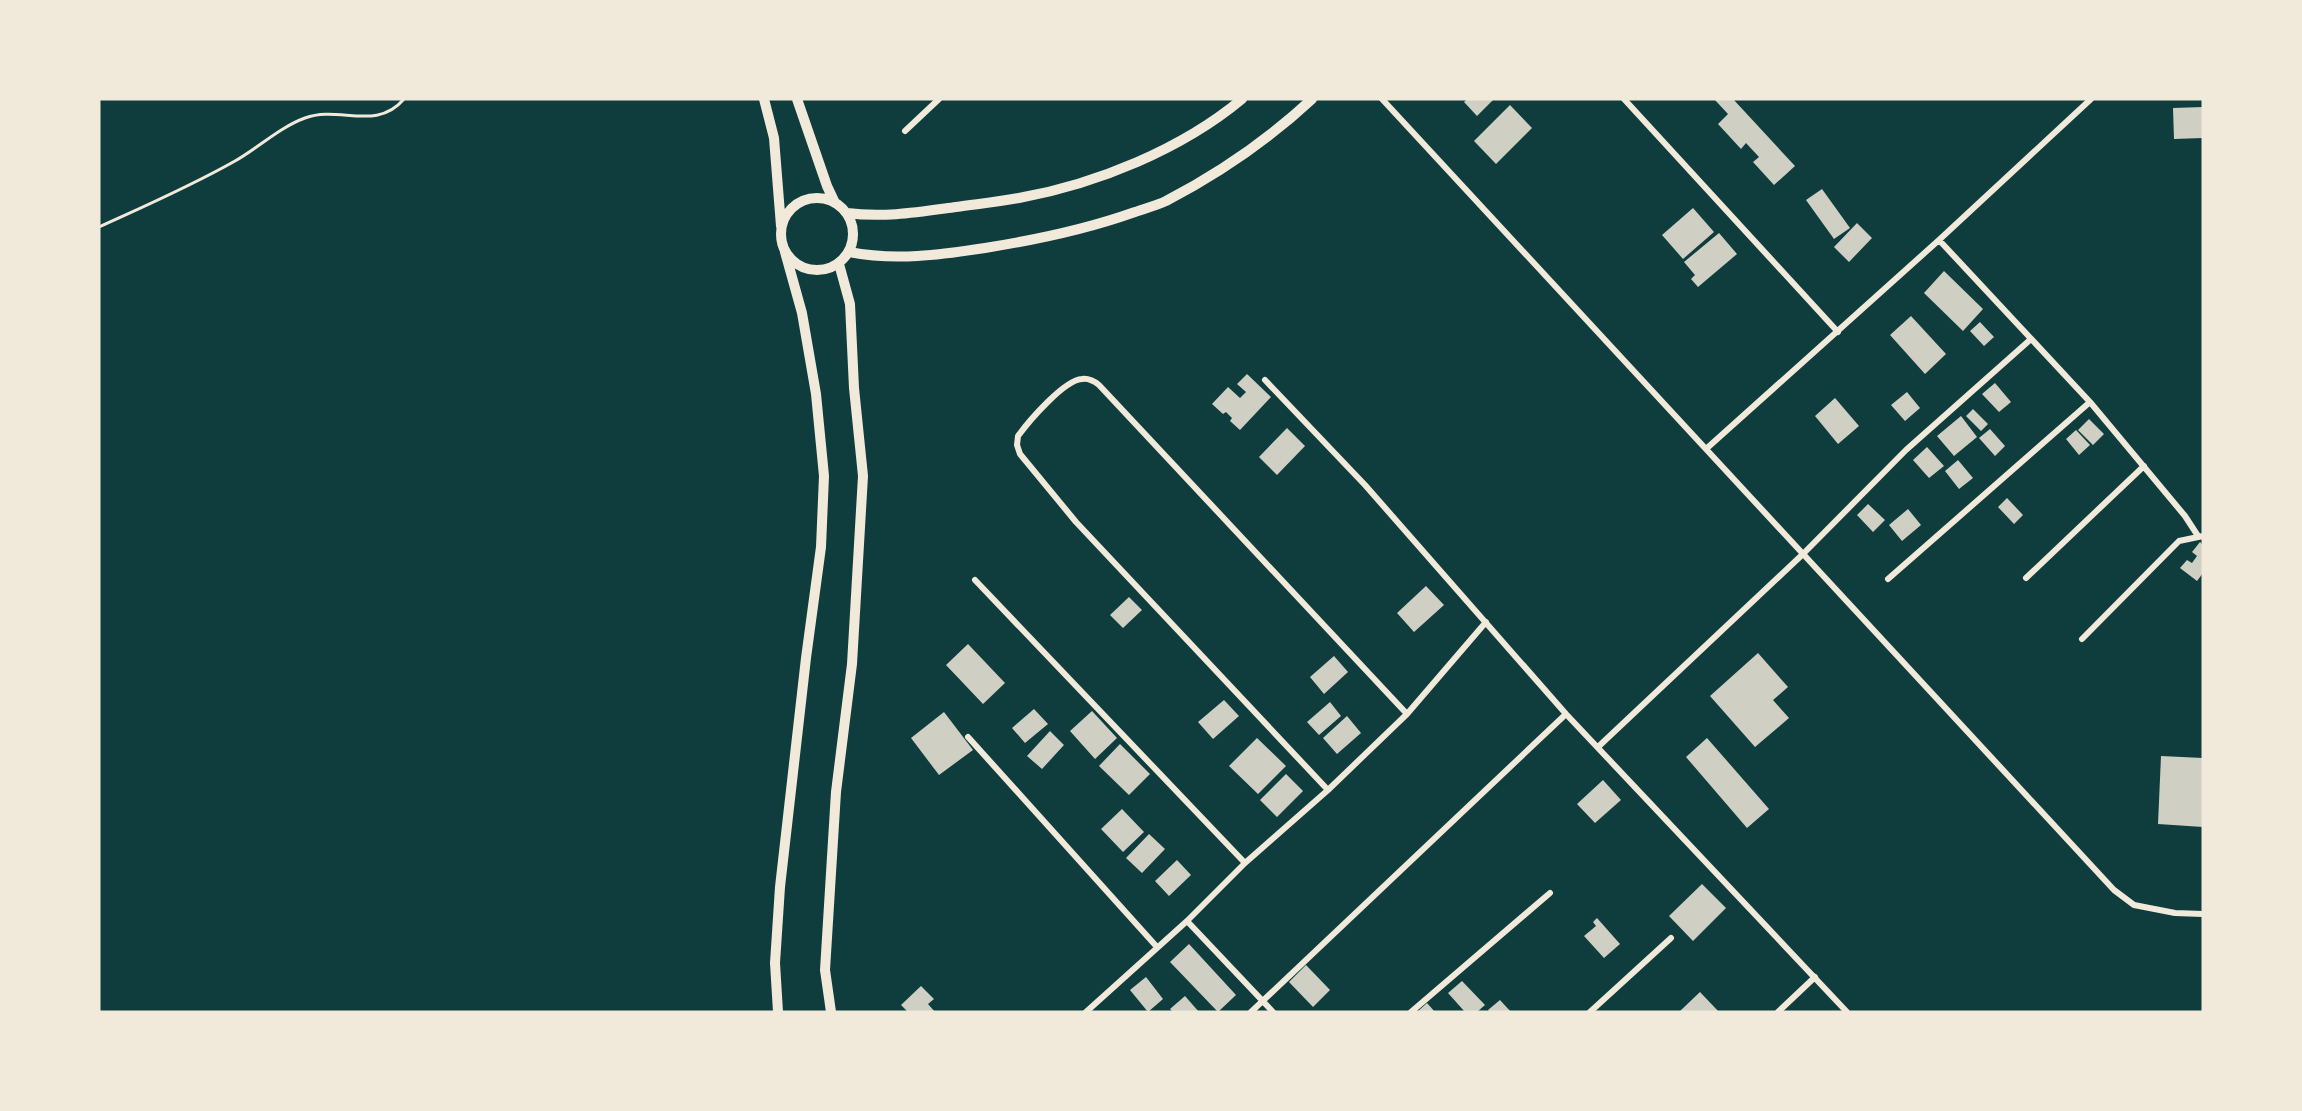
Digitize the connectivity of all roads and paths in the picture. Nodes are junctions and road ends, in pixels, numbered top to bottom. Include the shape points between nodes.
1 (404, 99) edge
2 (764, 99) edge
3 (797, 99) edge
4 (939, 99) edge
5 (1242, 99) edge
6 (1312, 99) edge
7 (1382, 99) edge
8 (1624, 99) edge
9 (2091, 99) edge
10 (1230, 104) edge
11 (904, 131) dead end
12 (835, 203) junction
13 (847, 213) junction
14 (781, 226) junction
15 (99, 227) edge
16 (1939, 240) junction
17 (785, 252) junction
18 (849, 252) junction
19 (839, 264) junction
20 (1838, 332) junction
21 (2031, 339) junction
22 (1265, 380) dead end
23 (2090, 402) junction
24 (1706, 449) junction
25 (2144, 466) junction
26 (2201, 536) edge
27 (1803, 554) junction
28 (2026, 578) dead end
29 (1888, 579) dead end
30 (975, 580) dead end
31 (1486, 622) junction
32 (2082, 639) dead end
33 (1407, 714) junction
34 (1566, 714) junction
35 (968, 737) dead end
36 (1598, 747) junction
37 (1328, 790) junction
38 (1245, 863) junction
39 (1550, 893) dead end
40 (2203, 914) edge
41 (1187, 921) junction
42 (1671, 938) dead end
43 (1157, 947) junction
44 (1815, 977) junction
45 (1262, 1001) junction
46 (778, 1012) edge
47 (831, 1012) edge
48 (1086, 1012) edge
49 (1251, 1012) edge
50 (1273, 1012) edge
51 (1411, 1012) edge
52 (1590, 1012) edge
53 (1778, 1012) edge
54 (1847, 1012) edge

1 - 15 path via 384,114 305,117 235,160
2 - 14 street via 774,138
3 - 12 street
4 - 11 street
5 - 10 street
6 - 18 street via 1227,165 1165,201 1091,227 933,256
7 - 24 street
8 - 20 street
9 - 16 street
10 - 13 street via 1156,154 1079,183 1020,198 908,214
12 - 13 street
12 - 14 street via 819,198 803,200 788,212
13 - 18 street via 853,235
14 - 17 street
16 - 20 street
16 - 21 street
17 - 19 street via 807,270 824,270
17 - 46 street via 802,313 816,394 824,476 821,547 780,887 775,963
18 - 19 street
19 - 47 street via 850,304 863,476 852,664 836,792 825,970
20 - 24 street
21 - 23 street
21 - 27 street via 1906,450
22 - 31 street via 1365,485
23 - 25 street
23 - 29 street
24 - 27 street
25 - 26 street
25 - 28 street
26 - 32 street via 2179,541
27 - 36 street
27 - 40 street via 2114,890 2134,904 2175,914
30 - 38 street
31 - 33 street
31 - 34 street
33 - 37 street
33 - 37 street via 1099,385 1084,378 1068,384 1018,436 1020,454 1076,522
34 - 36 street
34 - 45 street
35 - 43 street
36 - 44 street
37 - 38 street
38 - 41 street
39 - 51 street
41 - 43 street
41 - 45 street
42 - 52 street
43 - 48 street
44 - 53 street
44 - 54 street
45 - 49 street
45 - 50 street

